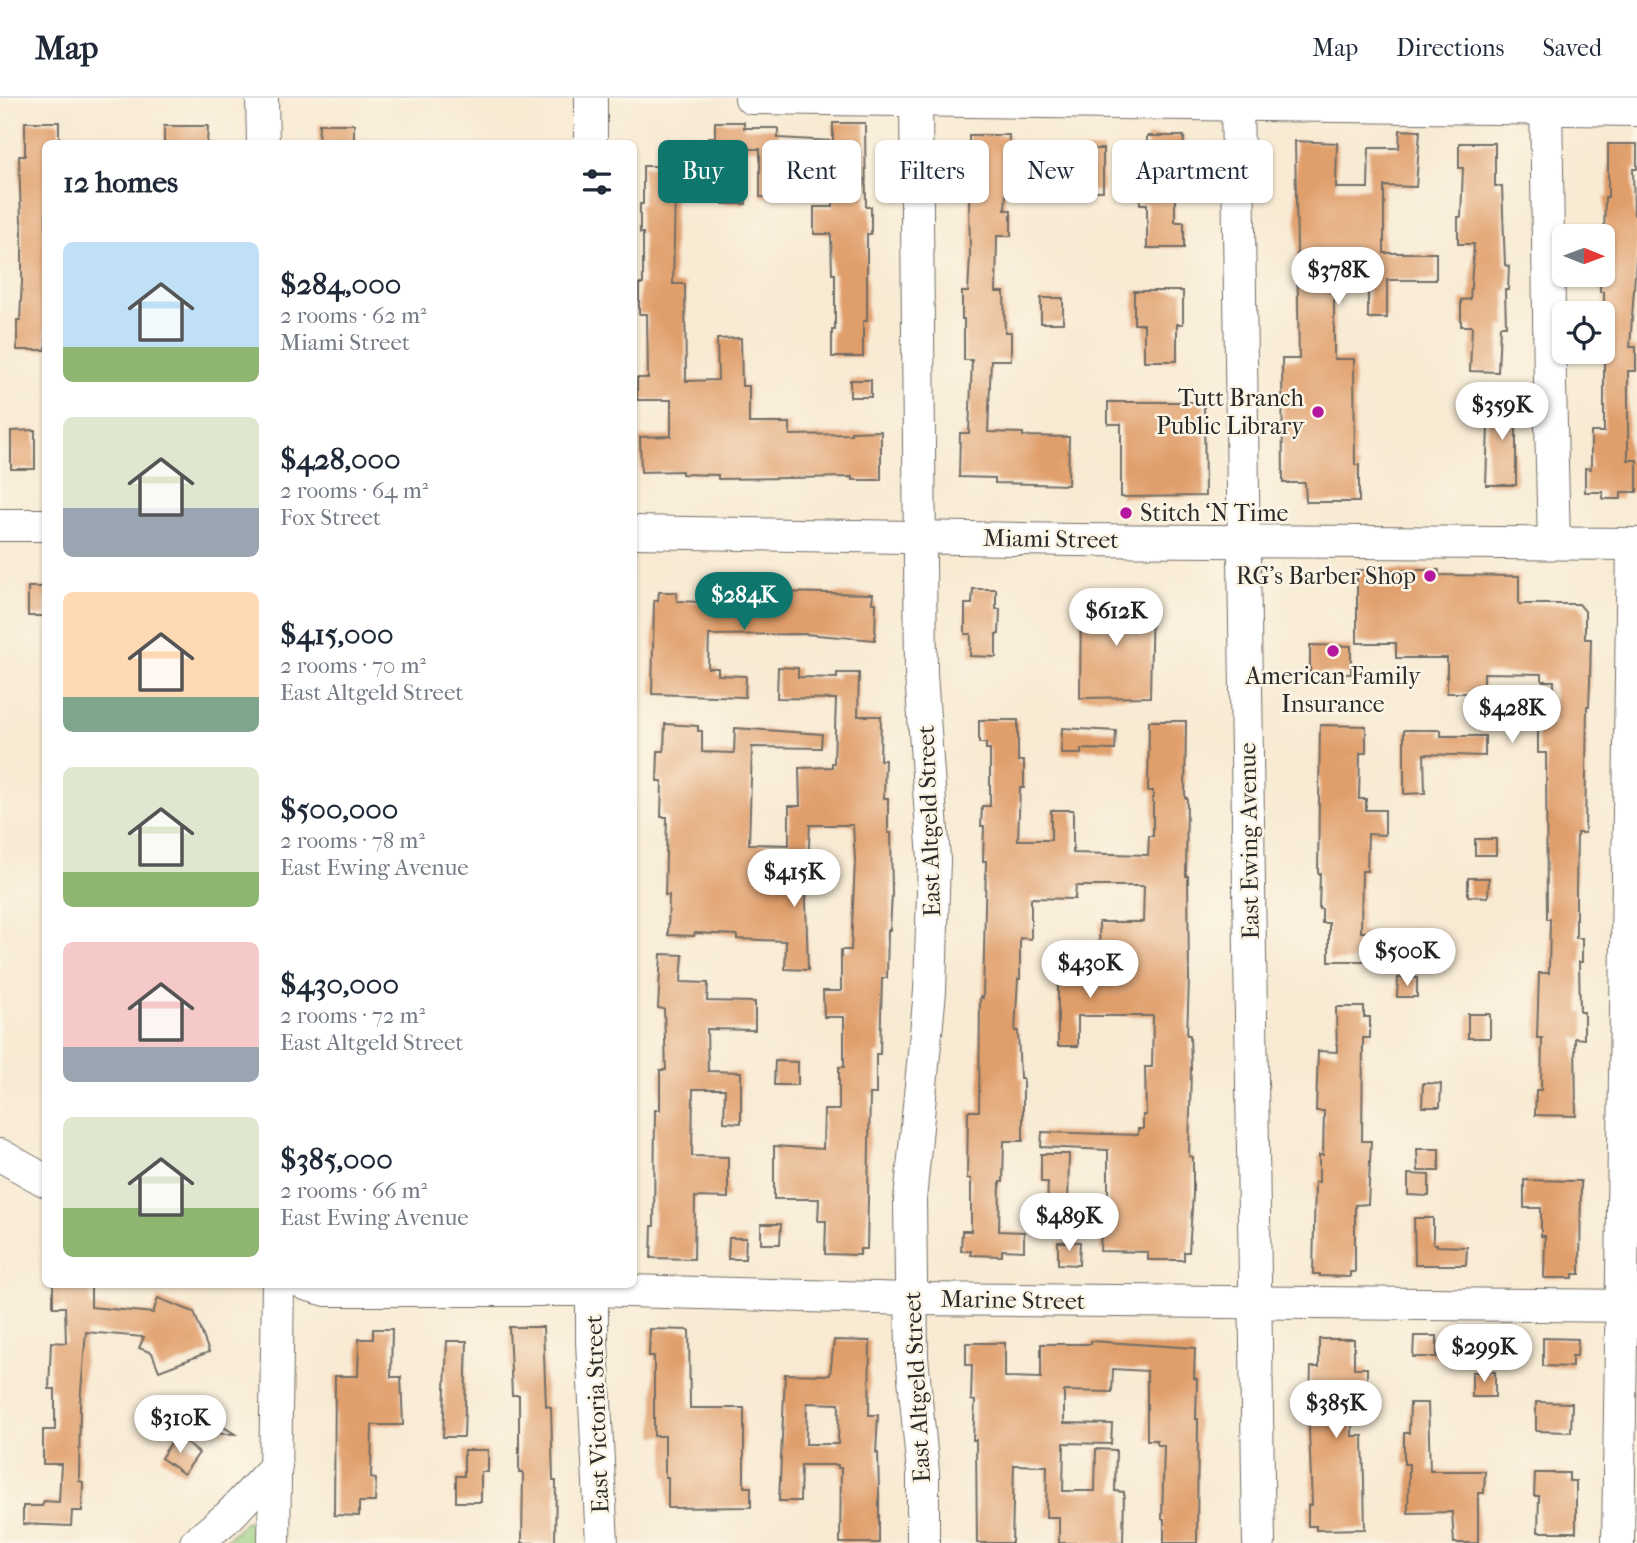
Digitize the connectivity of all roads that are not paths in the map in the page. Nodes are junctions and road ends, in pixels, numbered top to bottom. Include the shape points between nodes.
1 (262, 98) edge
2 (591, 98) edge
3 (751, 98) edge
4 (916, 99) edge
5 (1237, 102) edge
6 (1546, 103) edge
7 (1637, 110) edge
8 (263, 140) edge
9 (592, 140) edge
10 (0, 525) edge
11 (42, 525) edge
12 (637, 532) edge
13 (921, 537) junction
14 (1244, 542) junction
15 (1555, 543) junction
16 (1635, 544) edge
17 (0, 1156) edge
18 (42, 1179) edge
19 (278, 1288) edge
20 (320, 1288) edge
21 (504, 1288) edge
22 (592, 1288) edge
23 (618, 1288) edge
24 (910, 1299) junction
25 (1255, 1302) junction
26 (1629, 1306) edge
27 (276, 1466) junction
28 (196, 1543) edge
29 (274, 1543) edge
30 (602, 1543) edge
31 (923, 1543) edge
32 (1259, 1543) edge
33 (1618, 1543) edge

1 - 8 street
2 - 9 street
3 - 4 street
4 - 5 street
4 - 13 street, East Altgeld Street
5 - 6 street
5 - 14 street, East Ewing Avenue
6 - 7 street
6 - 15 street
10 - 11 street
12 - 13 street, Miami Street
13 - 14 street, Miami Street
13 - 24 street, East Altgeld Street via 921,675 933,809 934,903 926,1042 912,1163
14 - 15 street, Miami Street
14 - 25 street, East Ewing Avenue
15 - 16 street, Miami Street
16 - 26 street
17 - 18 street
19 - 27 street
20 - 21 street, Marine Street
22 - 30 street, East Victoria Street
23 - 24 street, Marine Street
24 - 25 street, Marine Street
24 - 31 street, East Altgeld Street via 923,1473
25 - 26 street, Marine Street
25 - 32 street, East Ewing Avenue
26 - 33 street
27 - 28 street
27 - 29 street

